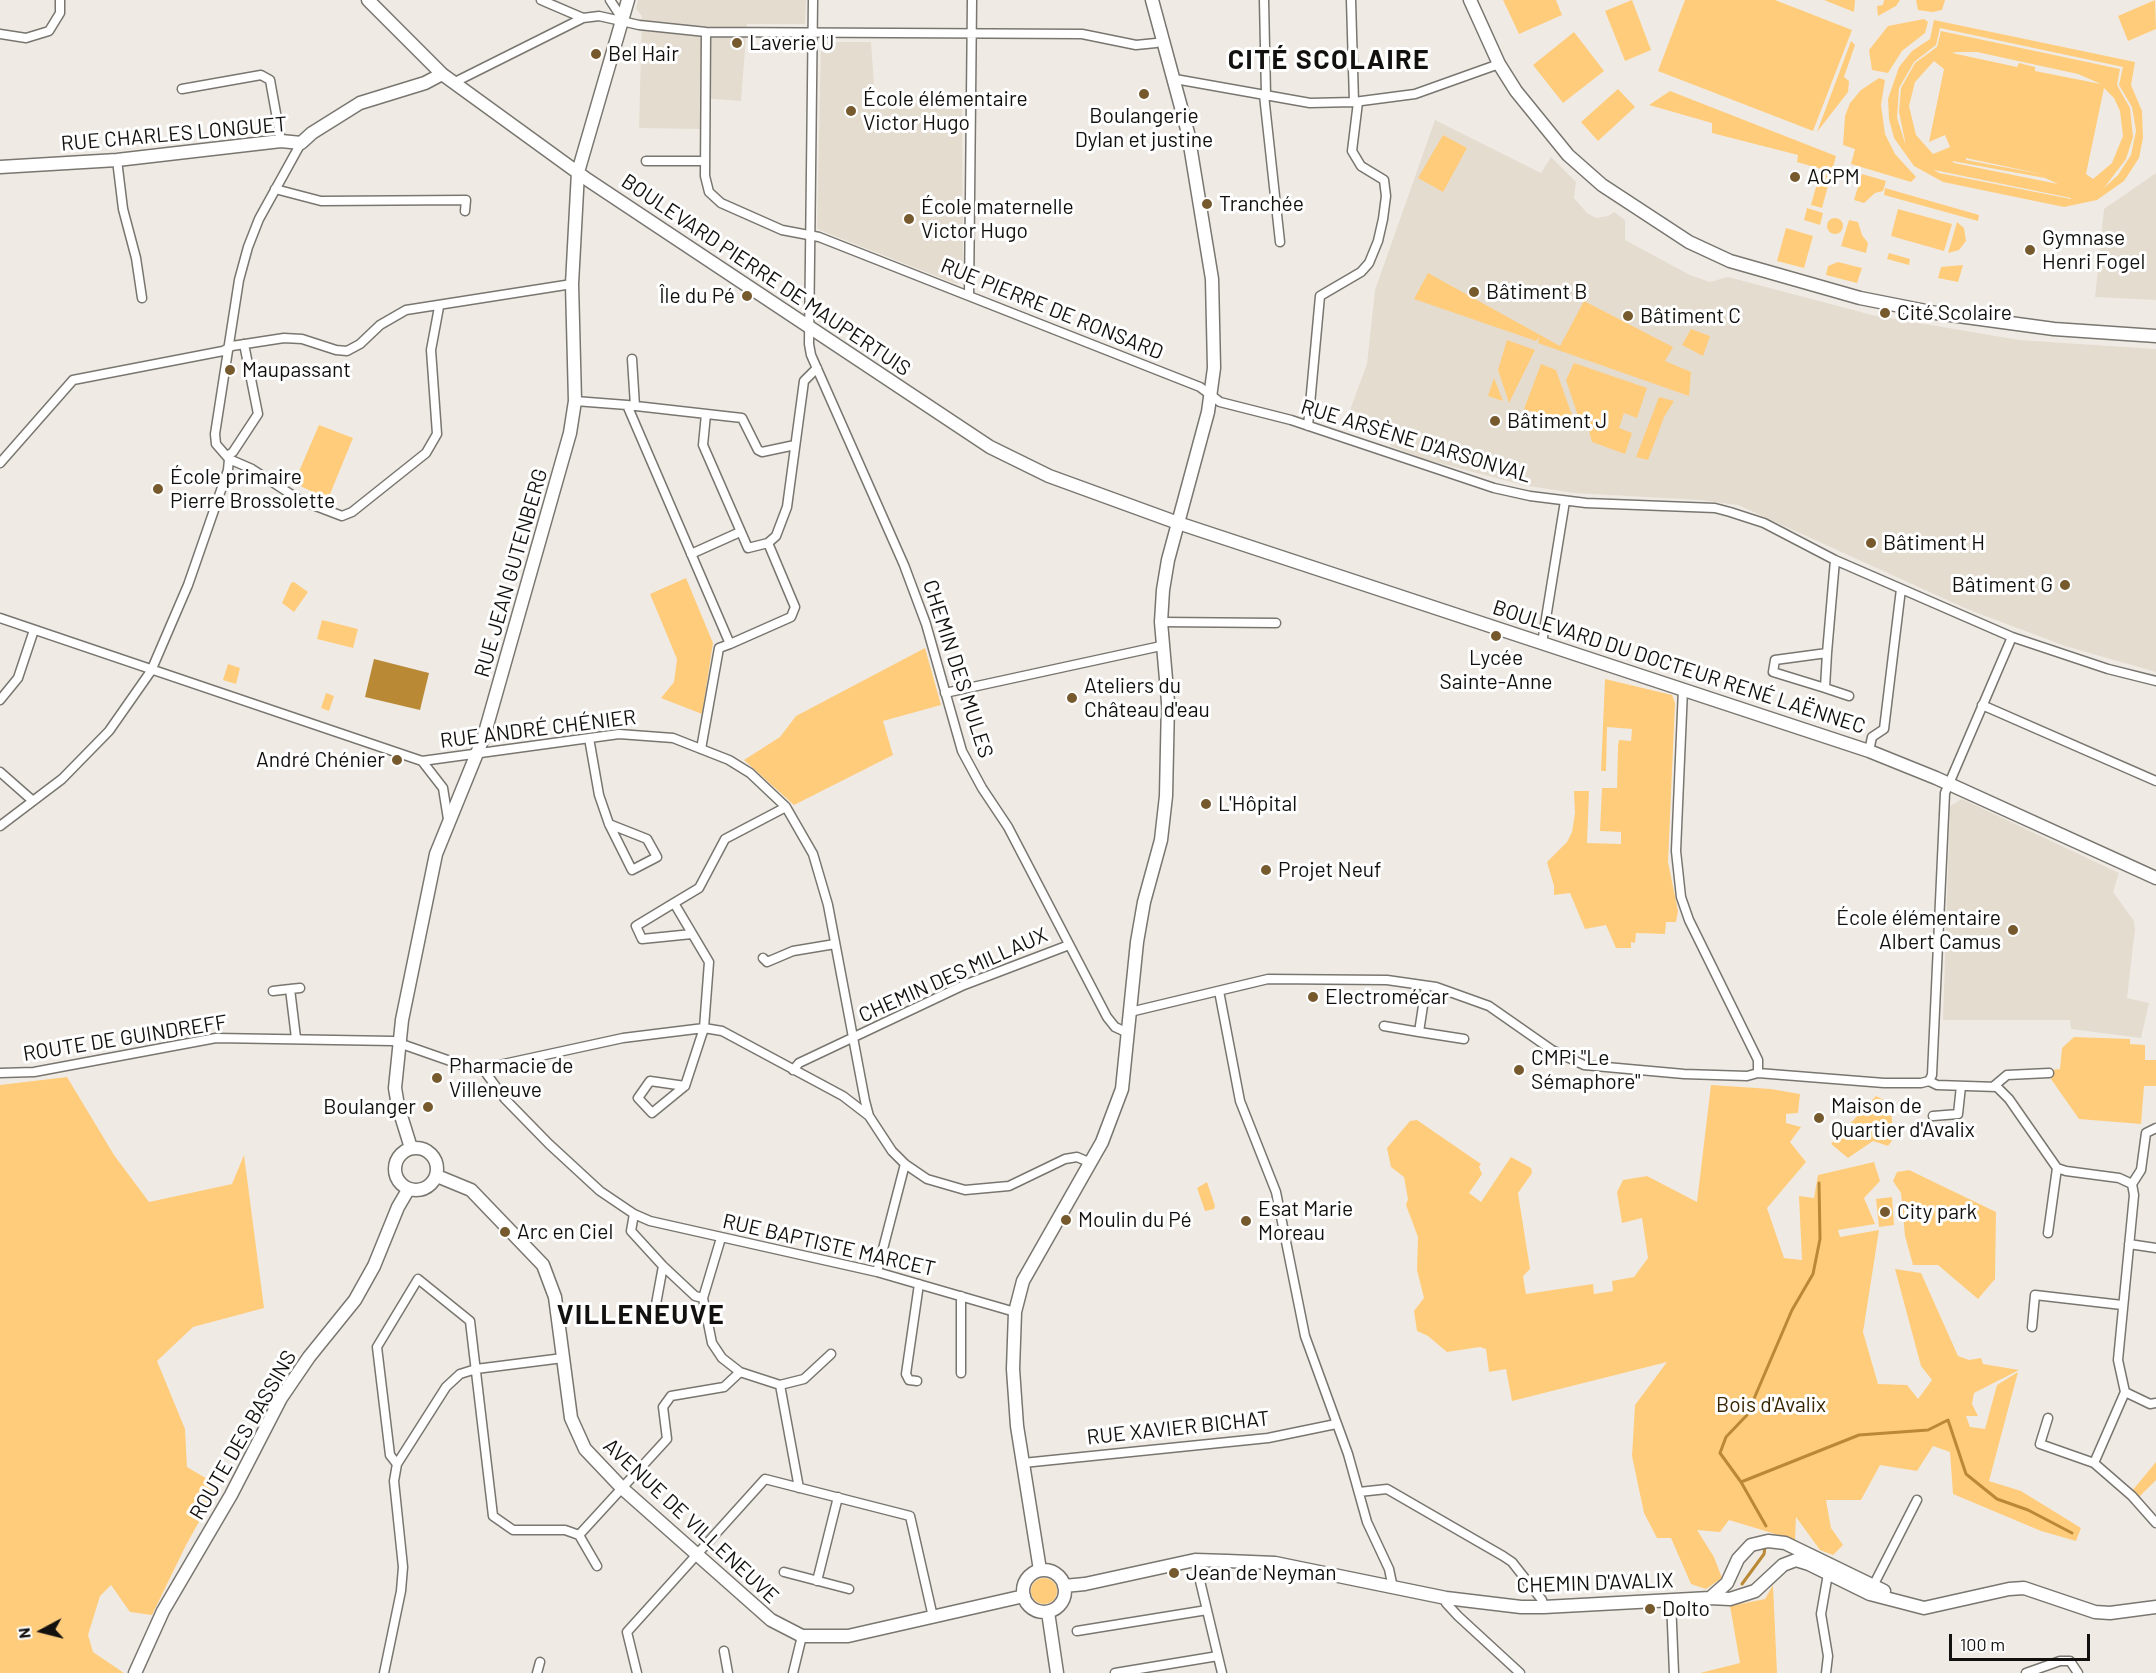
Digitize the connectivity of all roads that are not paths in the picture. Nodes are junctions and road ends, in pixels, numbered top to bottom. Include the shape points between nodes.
1 (60, 0) edge
2 (368, 0) edge
3 (541, 0) edge
4 (610, 0) edge
5 (628, 0) edge
6 (813, 0) edge
7 (972, 0) edge
8 (1144, 0) edge
9 (1152, 0) edge
10 (1264, 0) edge
11 (1351, 0) edge
12 (1470, 0) edge
13 (584, 18) junction
14 (623, 21) junction
15 (706, 32) junction
16 (812, 33) junction
17 (0, 34) edge
18 (971, 34) junction
19 (1160, 42) junction
20 (1499, 64) junction
21 (442, 74) junction
22 (1175, 79) junction
23 (453, 83) junction
24 (182, 89) dead end
25 (1265, 95) junction
26 (1356, 102) junction
27 (281, 141) junction
28 (301, 144) junction
29 (117, 160) junction
30 (646, 161) dead end
31 (705, 161) junction
32 (1191, 164) junction
33 (0, 167) edge
34 (578, 172) junction
35 (275, 189) junction
36 (465, 211) dead end
37 (810, 236) junction
38 (1280, 242) dead end
39 (572, 284) junction
40 (969, 296) junction
41 (142, 298) dead end
42 (439, 307) junction
43 (809, 327) junction
44 (2156, 336) edge
45 (244, 344) junction
46 (227, 348) junction
47 (632, 359) dead end
48 (817, 368) junction
49 (1211, 395) junction
50 (575, 400) junction
51 (631, 406) junction
52 (706, 414) junction
53 (1308, 426) junction
54 (795, 445) junction
55 (228, 458) junction
56 (0, 464) edge
57 (1565, 501) junction
58 (1178, 523) junction
59 (740, 532) junction
60 (768, 543) junction
61 (691, 554) junction
62 (1835, 560) junction
63 (1901, 589) junction
64 (0, 618) edge
65 (1161, 622) junction
66 (1276, 623) dead end
67 (34, 630) junction
68 (2012, 637) junction
69 (1542, 643) junction
70 (730, 644) junction
71 (1161, 646) junction
72 (1827, 653) junction
73 (151, 671) junction
74 (2156, 681) edge
75 (1825, 688) junction
76 (1683, 689) junction
77 (945, 693) junction
78 (1849, 696) dead end
79 (0, 700) edge
80 (1982, 705) junction
81 (589, 738) junction
82 (701, 749) junction
83 (1869, 751) junction
84 (476, 754) junction
85 (422, 761) junction
86 (0, 772) edge
87 (2156, 781) edge
88 (1948, 784) junction
89 (33, 801) junction
90 (786, 807) junction
91 (448, 822) junction
92 (609, 824) junction
93 (0, 826) edge
94 (2156, 878) edge
95 (674, 903) junction
96 (693, 934) junction
97 (835, 944) junction
98 (1069, 945) junction
99 (763, 958) dead end
100 (1426, 986) junction
101 (300, 988) dead end
102 (290, 989) junction
103 (273, 990) dead end
104 (1219, 991) junction
105 (1130, 1012) junction
106 (1384, 1026) dead end
107 (704, 1028) junction
108 (1419, 1032) junction
109 (1128, 1033) junction
110 (296, 1038) junction
111 (1464, 1039) dead end
112 (852, 1040) junction
113 (399, 1042) junction
114 (483, 1069) junction
115 (793, 1070) junction
116 (0, 1073) edge
117 (1758, 1073) junction
118 (2049, 1073) dead end
119 (1929, 1081) junction
120 (685, 1086) junction
121 (1962, 1086) junction
122 (1994, 1086) junction
123 (862, 1090) junction
124 (843, 1096) junction
125 (869, 1116) junction
126 (1933, 1116) dead end
127 (2156, 1128) edge
128 (411, 1148) junction
129 (1091, 1162) junction
130 (905, 1164) junction
131 (2057, 1168) junction
132 (437, 1176) junction
133 (2132, 1184) junction
134 (408, 1190) junction
135 (634, 1214) junction
136 (2048, 1233) dead end
137 (721, 1238) junction
138 (2129, 1244) junction
139 (2156, 1248) edge
140 (663, 1266) junction
141 (877, 1272) junction
142 (919, 1284) junction
143 (961, 1296) junction
144 (703, 1298) junction
145 (2122, 1305) junction
146 (1015, 1312) junction
147 (654, 1315) dead end
148 (2032, 1327) dead end
149 (831, 1354) dead end
150 (563, 1358) junction
151 (476, 1369) junction
152 (740, 1372) junction
153 (961, 1373) dead end
154 (917, 1381) dead end
155 (780, 1385) junction
156 (2125, 1392) junction
157 (2156, 1403) edge
158 (2048, 1418) dead end
159 (1336, 1424) junction
160 (1023, 1463) junction
161 (2094, 1463) junction
162 (397, 1464) junction
163 (799, 1488) junction
164 (623, 1489) junction
165 (1359, 1492) junction
166 (838, 1497) junction
167 (1917, 1500) dead end
168 (2156, 1523) edge
169 (579, 1535) junction
170 (698, 1554) junction
171 (1195, 1560) junction
172 (597, 1566) dead end
173 (1829, 1569) junction
174 (1040, 1570) junction
175 (784, 1572) dead end
176 (817, 1581) junction
177 (1064, 1586) junction
178 (1393, 1588) junction
179 (849, 1589) dead end
180 (1872, 1590) junction
181 (1024, 1596) junction
182 (1446, 1598) junction
183 (1710, 1598) junction
184 (2156, 1599) edge
185 (1671, 1600) junction
186 (1544, 1607) junction
187 (2156, 1607) edge
188 (1207, 1610) junction
189 (1048, 1612) junction
190 (933, 1617) junction
191 (1077, 1631) dead end
192 (802, 1636) junction
193 (724, 1651) dead end
194 (1218, 1656) junction
195 (540, 1662) dead end
196 (135, 1673) edge
197 (384, 1673) edge
198 (537, 1673) edge
199 (637, 1673) edge
200 (728, 1673) edge
201 (793, 1673) edge
202 (1058, 1673) edge
203 (1114, 1673) edge
204 (1222, 1673) edge
205 (1520, 1673) edge
206 (1674, 1673) edge
207 (1826, 1673) edge
208 (2026, 1673) edge
209 (2078, 1673) edge

1 - 17 street via 60,13 49,31 26,38
2 - 21 street, BOULEVARD PIERRE DE MAUPERTUIS
3 - 13 street
4 - 14 street
5 - 14 street, RUE JEAN GUTENBERG
6 - 16 street, CHEMIN DES MULES
7 - 18 street
8 - 19 street
9 - 19 street
10 - 25 street
11 - 26 street
12 - 20 street
13 - 14 street via 599,16
13 - 23 street
14 - 15 street
14 - 34 street, RUE JEAN GUTENBERG
15 - 16 street
15 - 31 street, RUE PIERRE DE RONSARD
16 - 18 street
16 - 37 street, CHEMIN DES MULES
18 - 19 street via 1082,34 1136,45
18 - 40 street
19 - 22 street
19 - 32 street
20 - 26 street via 1415,94
20 - 44 street via 1568,155 1602,185 1669,230 1730,261 1860,298 1936,313 2054,329
21 - 23 street, BOULEVARD PIERRE DE MAUPERTUIS
21 - 28 street, RUE CHARLES LONGUET via 360,103
22 - 25 street
22 - 32 street
23 - 34 street, BOULEVARD PIERRE DE MAUPERTUIS
24 - 27 street via 261,75 270,80
25 - 26 street via 1310,103
25 - 38 street
26 - 53 street via 1353,151 1361,166 1384,180 1383,219 1369,263 1320,296
27 - 28 street, RUE CHARLES LONGUET
27 - 29 street, RUE CHARLES LONGUET
28 - 35 street
29 - 33 street, RUE CHARLES LONGUET
29 - 41 street
30 - 31 street
31 - 37 street, RUE PIERRE DE RONSARD via 709,192 721,203 782,230
32 - 49 street via 1212,279 1215,339
34 - 39 street, RUE JEAN GUTENBERG
34 - 43 street, BOULEVARD PIERRE DE MAUPERTUIS
35 - 36 street via 321,201 466,200
35 - 46 street via 248,247
37 - 40 street, RUE PIERRE DE RONSARD
37 - 43 street, CHEMIN DES MULES
39 - 42 street
39 - 50 street, RUE JEAN GUTENBERG
40 - 49 street, RUE PIERRE DE RONSARD via 1200,387
42 - 45 street via 406,310 347,351 302,339
42 - 55 street via 431,350 437,434 426,453 352,512 342,516 300,500
43 - 48 street, CHEMIN DES MULES via 809,344
43 - 58 street, BOULEVARD PIERRE DE MAUPERTUIS via 990,447 1049,476
45 - 46 street
45 - 55 street via 258,414
46 - 55 street via 215,434 216,444
46 - 56 street via 73,380
47 - 51 street
48 - 54 street via 804,381
48 - 77 street, CHEMIN DES MULES via 904,565
49 - 53 street, RUE ARSÈNE D'ARSONVAL via 1220,402
49 - 58 street
50 - 51 street
50 - 84 street, RUE JEAN GUTENBERG via 548,514
51 - 52 street
51 - 61 street
52 - 54 street via 742,418 762,452
52 - 59 street via 703,445
53 - 57 street, RUE ARSÈNE D'ARSONVAL via 1494,488
54 - 60 street via 787,507 776,536
55 - 73 street via 226,477 188,585
57 - 62 street, RUE ARSÈNE D'ARSONVAL via 1715,508 1764,523
57 - 69 street
58 - 65 street via 1168,560
58 - 69 street, BOULEVARD DU DOCTEUR RENÉ LAËNNEC
59 - 60 street via 748,548
59 - 61 street
60 - 70 street via 795,607 791,617
61 - 70 street
62 - 63 street, RUE ARSÈNE D'ARSONVAL
62 - 72 street
63 - 68 street, RUE ARSÈNE D'ARSONVAL
63 - 83 street via 1884,729 1872,737
64 - 67 street, RUE ANDRÉ CHÉNIER
65 - 66 street
65 - 71 street
67 - 73 street, RUE ANDRÉ CHÉNIER
67 - 79 street via 18,678
68 - 74 street, RUE ARSÈNE D'ARSONVAL
68 - 80 street
69 - 76 street, BOULEVARD DU DOCTEUR RENÉ LAËNNEC
70 - 82 street via 719,648
71 - 77 street
71 - 105 street via 1168,702 1166,796 1161,840 1137,942
72 - 75 street
72 - 75 street via 1775,660 1773,672
73 - 85 street, RUE ANDRÉ CHÉNIER
73 - 89 street via 109,731 62,779
75 - 78 street
76 - 83 street, BOULEVARD DU DOCTEUR RENÉ LAËNNEC
76 - 117 street via 1676,851 1681,897 1758,1060
77 - 98 street, CHEMIN DES MULES via 963,751 1008,827
80 - 87 street
80 - 88 street
81 - 82 street, RUE ANDRÉ CHÉNIER via 647,734 673,738
81 - 84 street, RUE ANDRÉ CHÉNIER
81 - 92 street via 599,795
82 - 90 street, RUE ANDRÉ CHÉNIER via 750,773
83 - 88 street, BOULEVARD DU DOCTEUR RENÉ LAËNNEC
84 - 85 street, RUE ANDRÉ CHÉNIER
84 - 91 street, RUE JEAN GUTENBERG
85 - 91 street via 442,788
86 - 89 street
88 - 94 street, BOULEVARD DU DOCTEUR RENÉ LAËNNEC
88 - 119 street via 1943,807
89 - 93 street
90 - 95 street via 725,839 699,888
90 - 97 street, RUE ANDRÉ CHÉNIER via 813,854
91 - 113 street, RUE JEAN GUTENBERG via 436,854
92 - 92 street via 632,870 657,857 647,839
95 - 96 street
95 - 96 street via 636,926 642,939
96 - 107 street via 709,962
97 - 99 street via 793,951 767,962
97 - 112 street, RUE ANDRÉ CHÉNIER
98 - 109 street, CHEMIN DES MULES via 1107,1017 1115,1027
98 - 112 street, CHEMIN DES MILLAUX via 964,986
100 - 104 street via 1387,980 1268,979
100 - 108 street
100 - 117 street via 1489,1006 1552,1050 1584,1065 1684,1074
101 - 102 street
102 - 103 street
102 - 110 street
104 - 105 street
104 - 159 street via 1240,1101 1276,1192 1305,1336
105 - 109 street
106 - 108 street
107 - 114 street via 622,1038
107 - 115 street via 722,1031
107 - 120 street
108 - 111 street
109 - 129 street via 1122,1089 1108,1131
110 - 113 street, ROUTE DE GUINDREFF
110 - 116 street, ROUTE DE GUINDREFF via 216,1038 34,1072
112 - 115 street, CHEMIN DES MILLAUX
112 - 123 street, RUE ANDRÉ CHÉNIER
113 - 114 street via 466,1068
113 - 128 street, RUE JEAN GUTENBERG via 395,1088
114 - 135 street, RUE BAPTISTE MARCET via 505,1099 549,1144 600,1191
115 - 124 street
117 - 119 street via 1899,1083
118 - 122 street via 2007,1075
119 - 121 street
120 - 120 street via 652,1113 638,1098 650,1081
121 - 122 street
121 - 126 street via 1958,1114
122 - 131 street via 2009,1099
123 - 124 street
123 - 125 street, RUE ANDRÉ CHÉNIER
124 - 125 street
125 - 130 street via 879,1135
127 - 133 street via 2146,1133 2141,1170
128 - 132 street via 432,1154
128 - 134 street via 400,1155 395,1167 398,1181
129 - 130 street via 1077,1157 1065,1159 1009,1186 964,1190 927,1179
129 - 146 street via 1023,1281
130 - 141 street
131 - 133 street via 2119,1178
131 - 136 street
132 - 134 street via 423,1190
132 - 150 street, AVENUE DE VILLENEUVE via 471,1190 543,1265 555,1298
133 - 138 street
134 - 196 street, ROUTE DES BASSINS via 355,1300 309,1357 262,1431 231,1495 163,1611
135 - 137 street, RUE BAPTISTE MARCET
135 - 140 street via 631,1231
137 - 141 street, RUE BAPTISTE MARCET
137 - 144 street
138 - 139 street
138 - 145 street
140 - 144 street via 695,1296
140 - 147 street
141 - 142 street, RUE BAPTISTE MARCET
142 - 143 street, RUE BAPTISTE MARCET
142 - 154 street via 906,1374 909,1380
143 - 146 street, RUE BAPTISTE MARCET
143 - 153 street
144 - 152 street via 712,1343 722,1358
145 - 148 street via 2035,1295
145 - 156 street via 2118,1360
146 - 160 street via 1013,1369
149 - 155 street via 804,1379
150 - 151 street
150 - 164 street, AVENUE DE VILLENEUVE via 576,1434 595,1462
151 - 162 street via 460,1374 446,1386
151 - 162 street via 470,1321 418,1279 377,1347 389,1449
151 - 169 street via 493,1516 513,1530 565,1530
152 - 155 street
152 - 164 street via 724,1388 671,1396 663,1407 667,1439
155 - 163 street
156 - 157 street
156 - 161 street
158 - 161 street via 2040,1444
159 - 160 street, RUE XAVIER BICHAT via 1268,1438
159 - 165 street
160 - 174 street
161 - 168 street
162 - 197 street via 394,1481 403,1567
163 - 166 street
163 - 170 street via 765,1479
164 - 169 street
164 - 170 street, AVENUE DE VILLENEUVE
165 - 178 street via 1366,1522 1389,1569
165 - 186 street via 1387,1490 1503,1556 1512,1562
166 - 176 street
166 - 190 street via 910,1516
167 - 180 street
169 - 172 street
170 - 192 street, AVENUE DE VILLENEUVE via 771,1620
170 - 199 street via 627,1632
171 - 177 street, CHEMIN D'AVALIX
171 - 178 street, CHEMIN D'AVALIX via 1275,1563
171 - 188 street
173 - 180 street, CHEMIN D'AVALIX
173 - 183 street, CHEMIN D'AVALIX via 1796,1560 1783,1565 1755,1591 1730,1599
173 - 183 street, CHEMIN D'AVALIX via 1785,1543 1750,1545 1726,1583
173 - 207 street via 1821,1614 1828,1656
174 - 177 street via 1058,1575
174 - 181 street via 1025,1582
175 - 176 street
176 - 179 street
177 - 189 street via 1059,1605
178 - 182 street, CHEMIN D'AVALIX
180 - 184 street, CHEMIN D'AVALIX via 1915,1601 1938,1600 2017,1582 2039,1585 2099,1606
180 - 187 street, CHEMIN D'AVALIX via 1924,1608 2025,1588 2095,1612
181 - 189 street via 1030,1607
181 - 190 street, AVENUE DE VILLENEUVE
182 - 186 street, CHEMIN D'AVALIX
182 - 205 street via 1458,1616
183 - 185 street, CHEMIN D'AVALIX
185 - 186 street, CHEMIN D'AVALIX
185 - 206 street
188 - 191 street
188 - 194 street
189 - 202 street
190 - 192 street, AVENUE DE VILLENEUVE via 848,1636
192 - 201 street
193 - 200 street
194 - 203 street
194 - 204 street
195 - 198 street
208 - 209 street via 2060,1661 2070,1661

